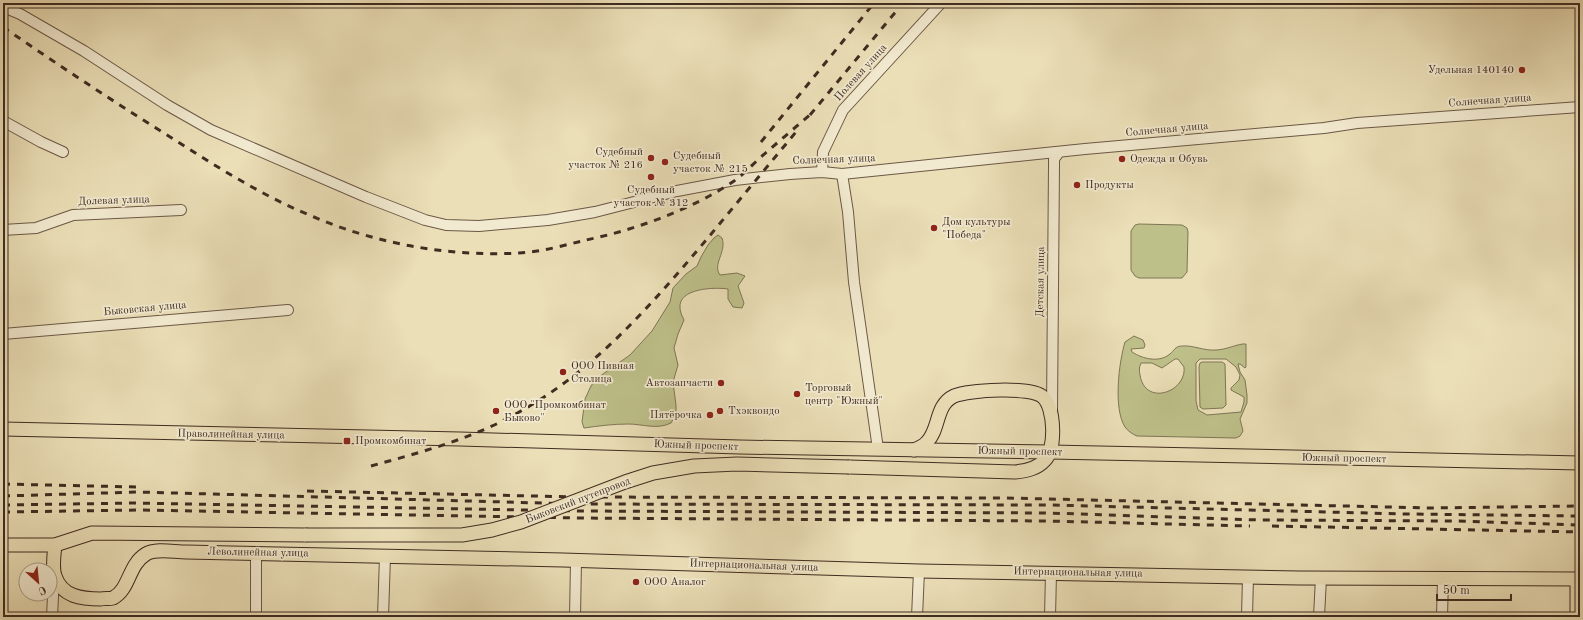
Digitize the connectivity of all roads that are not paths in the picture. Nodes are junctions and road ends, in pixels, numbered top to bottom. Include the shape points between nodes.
1 (941, 3) edge
2 (3, 7) edge
3 (1580, 107) edge
4 (3, 121) edge
5 (63, 152) dead end
6 (1059, 152) junction
7 (822, 172) junction
8 (842, 174) junction
9 (181, 210) dead end
10 (3, 230) edge
11 (288, 310) dead end
12 (3, 334) edge
13 (1052, 414) junction
14 (936, 424) junction
15 (3, 429) edge
16 (460, 439) joint
17 (878, 449) junction
18 (914, 450) junction
19 (959, 450) junction
20 (1050, 452) junction
21 (1580, 464) edge
22 (3, 545) edge
23 (55, 545) junction
24 (256, 553) junction
25 (384, 556) junction
26 (576, 561) junction
27 (54, 562) edge
28 (919, 571) junction
29 (1051, 573) junction
30 (1248, 576) junction
31 (1321, 578) junction
32 (1443, 578) junction
33 (1578, 579) edge
34 (58, 581) edge
35 (53, 602) edge
36 (52, 617) edge
37 (256, 617) edge
38 (383, 617) edge
39 (575, 617) edge
40 (917, 617) edge
41 (1050, 617) edge
42 (1247, 617) edge
43 (1319, 617) edge
44 (1442, 617) edge
45 (1577, 617) edge

1 - 7 street, Полевая улица via 843,110 823,152
2 - 7 street, Солнечная улица via 84,51 167,105 212,130 366,197 425,220 446,225 479,226 548,220 627,205 699,186
3 - 6 street, Солнечная улица via 1357,123
4 - 5 street
6 - 8 street, Солнечная улица
6 - 13 street, Детская улица via 1054,159
7 - 8 street, Солнечная улица
8 - 17 street via 854,282
9 - 10 street, Долевая улица via 73,214 36,228
11 - 12 street, Быковская улица
13 - 14 main road via 1044,398 1031,391 977,391 952,397 943,405
13 - 20 main road
14 - 18 main road via 934,433 927,442
14 - 19 main road via 944,441
15 - 16 main road, Праволинейная улица
16 - 17 main road, Южный проспект
17 - 18 main road, Южный проспект
18 - 19 main road, Южный проспект
19 - 20 main road, Южный проспект
20 - 21 main road, Южный проспект
20 - 23 main road, Быковский путепровод, bridge via 1036,467 1015,472 736,464 694,466 653,473 625,482 521,522 492,530 462,534 92,533
22 - 23 main road
23 - 27 main road
24 - 25 main road, Леволинейная улица
24 - 34 main road, Леволинейная улица via 147,553 131,570 122,590 112,598 84,599 64,590
24 - 37 street
25 - 26 main road, Леволинейная улица
25 - 38 street
26 - 28 main road, Интернациональная улица
26 - 39 street
28 - 29 main road, Интернациональная улица
28 - 40 street
29 - 30 main road, Интернациональная улица
29 - 41 street
30 - 31 main road, Интернациональная улица
30 - 42 street
31 - 32 main road, Интернациональная улица
31 - 43 street
32 - 33 main road, Интернациональная улица
32 - 44 street
33 - 45 main road
35 - 36 street

